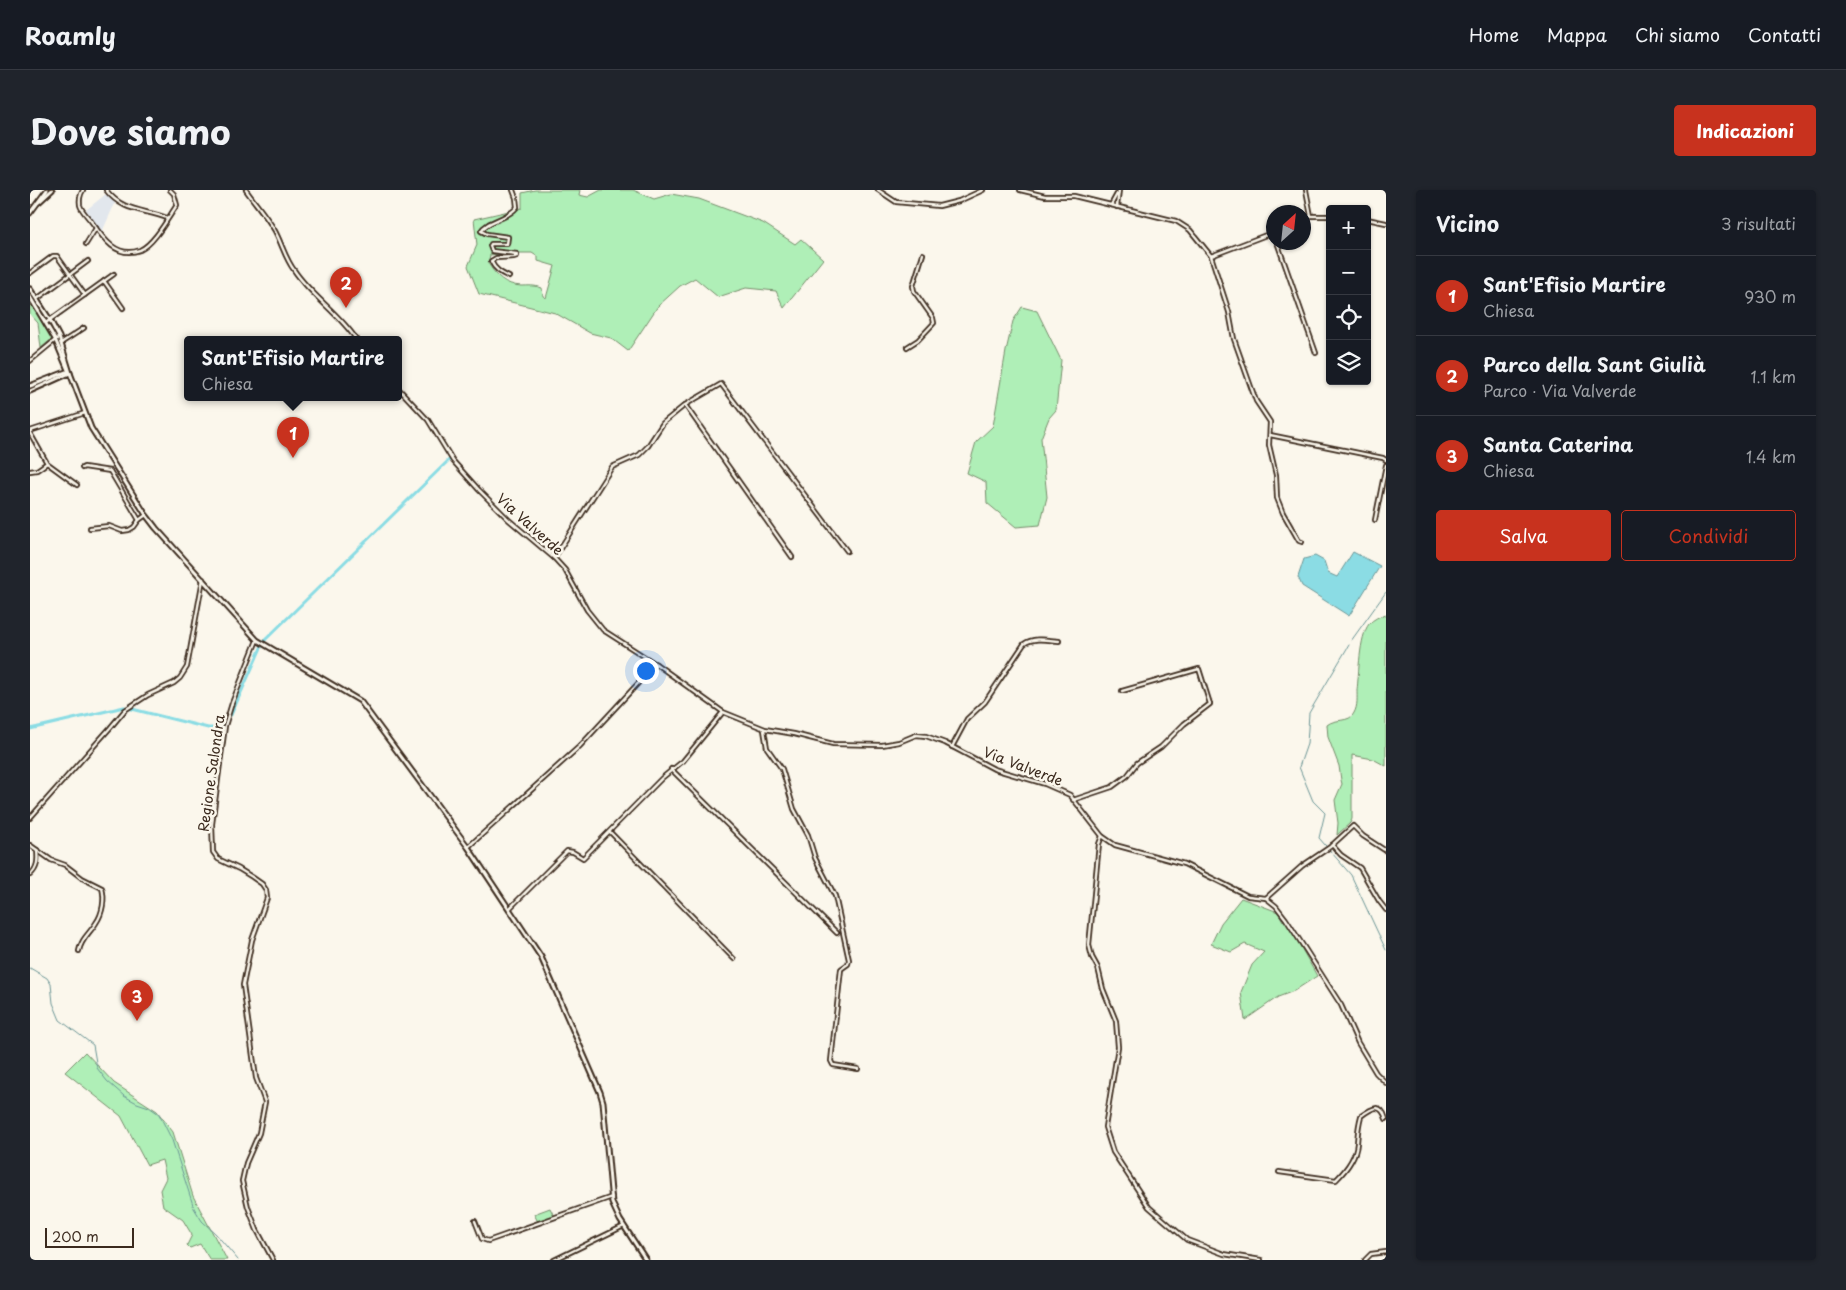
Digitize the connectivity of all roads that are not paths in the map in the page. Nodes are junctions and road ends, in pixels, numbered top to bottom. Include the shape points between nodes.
1 (47, 190) edge
2 (52, 190) edge
3 (83, 190) edge
4 (106, 190) edge
5 (170, 190) edge
6 (246, 190) edge
7 (513, 190) edge
8 (878, 190) edge
9 (983, 190) edge
10 (1020, 190) edge
11 (1306, 190) edge
12 (1118, 192) edge
13 (39, 203) junction
14 (1111, 205) junction
15 (1308, 205) edge
16 (1117, 207) junction
17 (30, 213) edge
18 (1311, 216) edge
19 (1326, 216) edge
20 (167, 218) junction
21 (1371, 220) edge
22 (1386, 222) edge
23 (96, 228) junction
24 (1266, 235) edge
25 (86, 244) dead end
26 (1280, 250) edge
27 (924, 254) dead end
28 (1211, 256) junction
29 (88, 261) dead end
30 (30, 273) edge
31 (70, 274) junction
32 (114, 274) dead end
33 (509, 277) dead end
34 (104, 281) junction
35 (30, 289) edge
36 (85, 295) junction
37 (30, 297) edge
38 (35, 300) junction
39 (124, 308) dead end
40 (48, 321) junction
41 (84, 328) dead end
42 (354, 336) edge
43 (57, 338) junction
44 (61, 343) junction
45 (908, 347) dead end
46 (1316, 353) dead end
47 (30, 361) edge
48 (70, 373) junction
49 (30, 386) edge
50 (30, 391) edge
51 (402, 392) edge
52 (685, 405) junction
53 (84, 413) junction
54 (30, 432) edge
55 (1270, 436) junction
56 (1386, 460) edge
57 (47, 463) junction
58 (114, 464) junction
59 (1386, 465) edge
60 (82, 468) dead end
61 (30, 471) edge
62 (110, 471) junction
63 (77, 485) dead end
64 (146, 515) junction
65 (139, 520) junction
66 (1375, 520) dead end
67 (90, 528) dead end
68 (1302, 542) dead end
69 (847, 551) dead end
70 (792, 557) dead end
71 (554, 558) junction
72 (203, 579) junction
73 (261, 642) junction
74 (1059, 642) dead end
75 (656, 664) junction
76 (1122, 691) dead end
77 (723, 712) junction
78 (763, 729) junction
79 (952, 747) junction
80 (671, 769) junction
81 (1074, 800) junction
82 (30, 818) edge
83 (610, 832) junction
84 (1102, 836) junction
85 (30, 845) edge
86 (1331, 846) junction
87 (468, 847) junction
88 (37, 850) junction
89 (1386, 851) edge
90 (30, 875) edge
91 (1266, 898) junction
92 (509, 909) junction
93 (1386, 910) edge
94 (837, 933) dead end
95 (79, 951) dead end
96 (734, 959) dead end
97 (858, 1069) dead end
98 (1386, 1084) edge
99 (1386, 1119) edge
100 (1280, 1172) dead end
101 (612, 1197) junction
102 (475, 1221) dead end
103 (624, 1226) junction
104 (1386, 1252) edge
105 (272, 1260) edge
106 (554, 1260) edge
107 (646, 1260) edge
108 (1261, 1260) edge
109 (1365, 1260) edge

1 - 13 main road
2 - 13 main road
3 - 23 street via 80,207
4 - 20 street via 115,201
5 - 20 street via 177,205
6 - 42 street via 275,231 294,270
7 - 33 street via 517,207 512,213 481,228 487,234 508,237 507,244 490,246 492,251 517,254 492,261 499,272
8 - 9 street via 896,202 939,206
10 - 14 street via 1045,196 1074,196
11 - 15 street
12 - 14 street
12 - 16 street
13 - 17 main road
14 - 16 street
16 - 28 street via 1176,221 1190,230
18 - 19 street
20 - 23 street via 147,245 131,252 114,248
21 - 22 street
23 - 25 street
24 - 28 street
26 - 46 street
27 - 45 street via 913,286 934,323
28 - 55 street via 1252,392 1270,422
29 - 31 street
30 - 31 street via 57,256
31 - 36 street
31 - 38 street
32 - 34 street
34 - 36 street
34 - 39 street
35 - 38 main road
36 - 40 street
37 - 38 main road
38 - 40 main road
40 - 43 main road
41 - 44 street
43 - 44 main road
43 - 47 street
43 - 48 main road
44 - 48 main road
48 - 49 main road
48 - 50 main road
48 - 53 main road
51 - 71 street, Via Valverde via 428,420 453,461 479,490
52 - 69 street via 721,384
52 - 70 street
52 - 71 street via 663,423 639,455 612,467
53 - 54 street
53 - 58 main road
54 - 57 street
55 - 56 street
55 - 68 street via 1277,498
57 - 61 street
57 - 63 street
58 - 62 street
58 - 64 main road
59 - 66 street
60 - 62 street
62 - 65 street
64 - 65 street
64 - 72 main road
65 - 67 street via 126,531 108,526
71 - 75 street, Via Valverde via 601,628
72 - 73 main road
72 - 82 street via 187,667 183,673 174,683 125,710
73 - 87 main road via 360,700
73 - 105 street, Regione Salondra via 232,703 225,726 212,824 213,852 218,859 252,877 266,890 243,985 256,1078 264,1102 259,1133 242,1181 248,1207
74 - 79 street via 1036,639 1024,644 985,702 967,719
75 - 77 street, Via Valverde
75 - 87 street via 580,746
76 - 81 street via 1199,668 1210,704 1112,787
77 - 78 street, Via Valverde
77 - 80 street via 683,761
78 - 79 street, Via Valverde via 833,744 882,745 916,735
78 - 97 street via 767,748 782,769 794,809 837,903 850,960 841,969 831,1061 833,1065
79 - 81 street, Via Valverde via 994,769 1045,784
80 - 83 street
80 - 94 street
81 - 84 street, Via Valverde
83 - 92 street via 584,858 567,851
83 - 96 street
84 - 91 street, Via Valverde via 1115,845 1184,864 1248,896
84 - 108 street via 1089,945 1116,1021 1118,1047 1105,1127 1113,1152 1149,1207 1187,1240 1224,1254
85 - 88 street
86 - 89 street via 1353,826
86 - 91 street
86 - 93 street via 1360,868
87 - 92 main road
88 - 90 street via 36,868
88 - 95 street via 102,888 103,906
91 - 98 street via 1286,918 1341,1005 1376,1074
92 - 101 main road via 550,974 600,1092
99 - 100 street via 1380,1108 1361,1116 1352,1159 1336,1180
101 - 102 street via 488,1241 482,1239
101 - 103 main road
103 - 106 street
103 - 107 main road
104 - 109 street via 1371,1254

